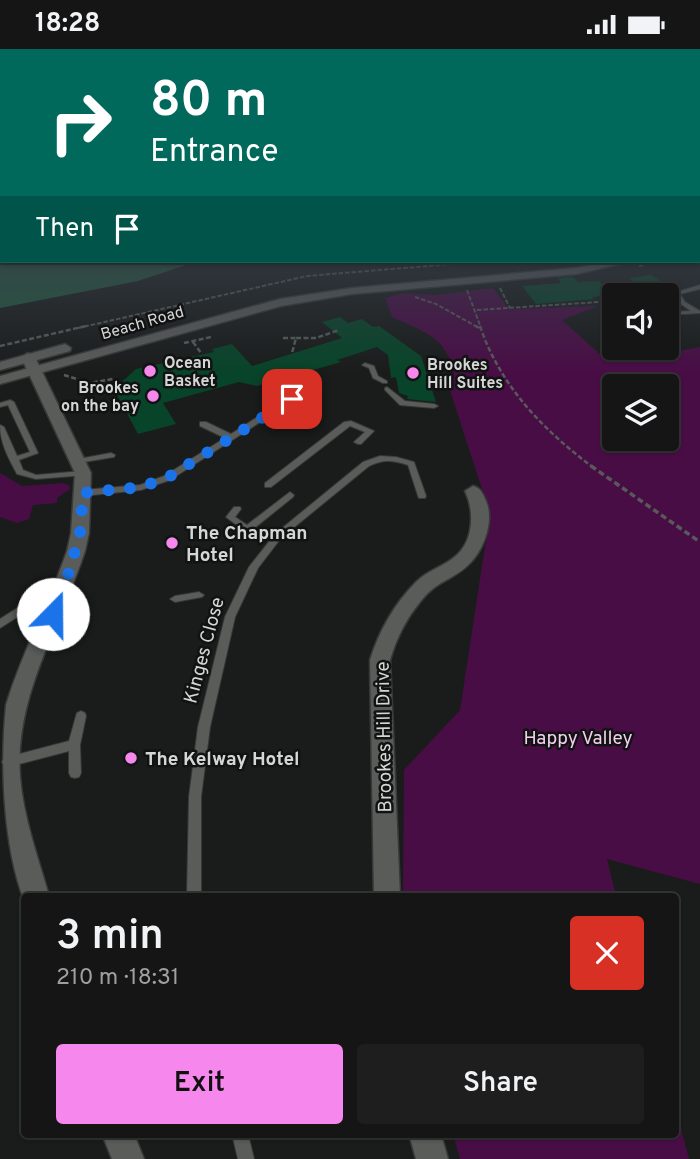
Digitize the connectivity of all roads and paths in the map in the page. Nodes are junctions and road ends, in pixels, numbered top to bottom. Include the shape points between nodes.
1 (402, 270) edge
2 (440, 270) edge
3 (582, 270) edge
4 (499, 283) junction
5 (700, 287) edge
6 (466, 289) dead end
7 (411, 294) dead end
8 (252, 297) dead end
9 (700, 300) edge
10 (602, 302) edge
11 (229, 303) dead end
12 (683, 303) junction
13 (510, 308) junction
14 (476, 310) junction
15 (699, 312) edge
16 (679, 313) edge
17 (479, 328) junction
18 (338, 330) dead end
19 (189, 336) dead end
20 (211, 337) dead end
21 (283, 338) dead end
22 (296, 338) junction
23 (178, 339) dead end
24 (193, 342) junction
25 (177, 345) dead end
26 (0, 346) edge
27 (201, 353) dead end
28 (292, 353) dead end
29 (31, 364) junction
30 (365, 365) dead end
31 (0, 366) edge
32 (65, 371) dead end
33 (113, 379) dead end
34 (0, 380) edge
35 (292, 399) dead end
36 (0, 405) edge
37 (435, 406) dead end
38 (203, 424) dead end
39 (0, 428) edge
40 (230, 437) junction
41 (358, 442) dead end
42 (111, 455) dead end
43 (13, 459) junction
44 (81, 476) junction
45 (268, 485) dead end
46 (473, 491) dead end
47 (290, 495) dead end
48 (422, 496) dead end
49 (237, 509) dead end
50 (246, 528) junction
51 (239, 536) dead end
52 (700, 542) edge
53 (62, 590) junction
54 (199, 595) dead end
55 (174, 599) dead end
56 (0, 624) edge
57 (81, 716) dead end
58 (74, 745) junction
59 (8, 762) junction
60 (75, 773) dead end
61 (35, 893) edge
62 (194, 893) edge
63 (387, 893) edge
64 (241, 1138) edge
65 (426, 1138) edge
66 (246, 1159) edge
67 (432, 1159) edge

1 - 26 path via 307,276
2 - 8 main road via 330,282
3 - 4 main road, Beach Road
4 - 13 path
4 - 29 main road, Beach Road via 352,291 280,303
5 - 12 lane via 678,292
6 - 14 path
7 - 17 path
9 - 12 lane
10 - 13 path
11 - 29 main road, Beach Road
12 - 15 lane
13 - 14 path
14 - 17 path
15 - 16 lane
17 - 52 path via 510,388 546,431
18 - 22 path via 316,338
19 - 23 path
20 - 24 path
21 - 22 path
22 - 28 path
24 - 25 path
24 - 27 path
29 - 31 main road, Beach Road
29 - 34 main road, Beach Road
29 - 44 main road
30 - 37 lane via 372,367 375,377 403,403
32 - 33 path via 59,373 89,383
35 - 40 lane
36 - 43 lane via 10,402 34,453
38 - 40 lane
39 - 43 lane
40 - 44 lane via 150,484
41 - 45 lane via 370,431 347,424
42 - 44 lane
43 - 44 lane via 20,472 30,476
44 - 53 main road via 80,533
46 - 63 main road, Brookes Hill Drive via 481,513 468,554 422,587 384,645 380,660
47 - 50 lane
48 - 62 lane, Kinges Close via 411,464 375,459 285,529 254,567 230,617 204,727 195,797
49 - 50 lane via 230,517
50 - 51 lane
53 - 56 lane via 46,594
53 - 59 main road via 13,717
54 - 55 lane
57 - 58 lane
58 - 59 lane
58 - 60 lane
59 - 61 main road
64 - 66 lane
65 - 67 main road

